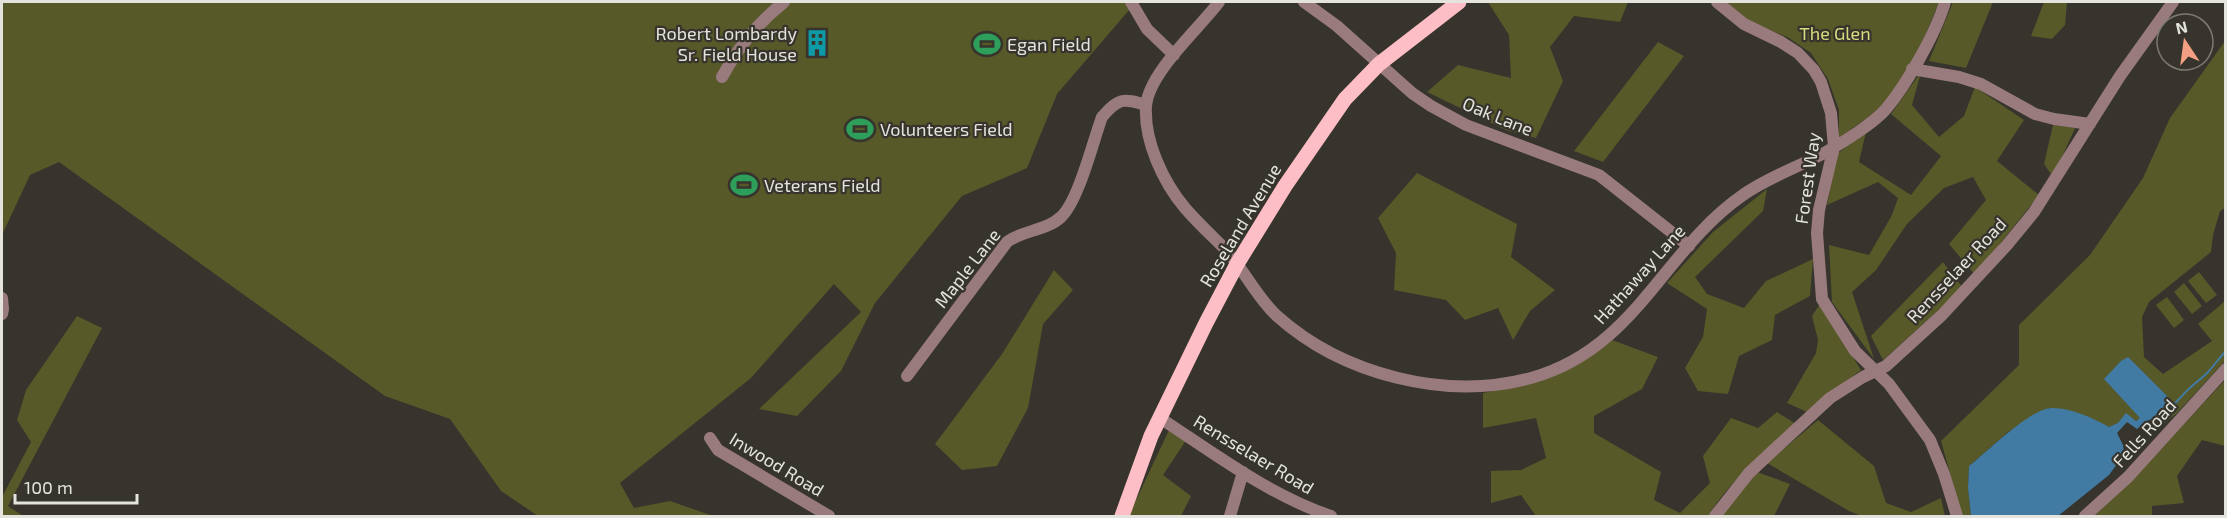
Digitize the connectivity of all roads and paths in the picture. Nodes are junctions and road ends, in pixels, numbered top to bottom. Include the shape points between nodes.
1 (784, 2) edge
2 (1131, 2) edge
3 (1219, 2) edge
4 (1304, 2) edge
5 (1460, 2) edge
6 (1717, 2) edge
7 (1945, 2) edge
8 (2173, 2) edge
9 (1174, 55) junction
10 (1379, 64) junction
11 (1912, 69) junction
12 (722, 77) dead end
13 (1146, 105) junction
14 (2090, 124) junction
15 (1834, 147) junction
16 (1689, 246) junction
17 (1238, 264) junction
18 (2, 298) edge
19 (2, 314) edge
20 (2226, 369) edge
21 (1874, 371) junction
22 (907, 376) dead end
23 (1160, 418) junction
24 (710, 438) dead end
25 (1243, 472) junction
26 (829, 516) edge
27 (1122, 516) edge
28 (1230, 516) edge
29 (1331, 516) edge
30 (1715, 516) edge
31 (1957, 516) edge
32 (2085, 516) edge

1 - 12 street via 745,39
2 - 9 street via 1147,29
3 - 9 street
4 - 10 street, Oak Lane
5 - 10 main road, Roseland Avenue
6 - 15 street, Forest Way via 1743,24 1790,47 1814,70 1827,96
7 - 11 street, Hathaway Lane
8 - 14 street, Rensselaer Road
9 - 13 street via 1159,72
10 - 16 street, Oak Lane via 1412,93 1466,125 1599,175
10 - 17 main road, Roseland Avenue via 1345,99 1285,186
11 - 14 street via 1981,84 2035,114
11 - 15 street, Hathaway Lane via 1884,111
13 - 17 street, Hathaway Lane via 1149,136 1169,184 1184,207
13 - 22 street, Maple Lane via 1127,100 1115,102 1102,117 1072,203 1061,217 1043,228 1016,235 1006,242
14 - 21 street, Rensselaer Road via 2034,212 2007,245 1942,315 1886,366
15 - 16 street, Hathaway Lane via 1744,194
15 - 21 street, Forest Way via 1818,222 1822,299 1855,351
16 - 17 street, Hathaway Lane via 1632,314 1587,352 1532,377 1463,387 1402,379 1353,363 1323,348 1275,314
17 - 23 main road, Roseland Avenue
18 - 19 street
20 - 32 street, Fells Road via 2145,459
21 - 30 street, Rensselaer Road via 1830,398 1809,417 1749,473
21 - 31 street, Forest Way via 1889,384 1930,440
23 - 25 street, Rensselaer Road
23 - 27 main road, Roseland Avenue
24 - 26 street, Inwood Road via 718,450
25 - 28 street
25 - 29 street, Rensselaer Road via 1306,508

